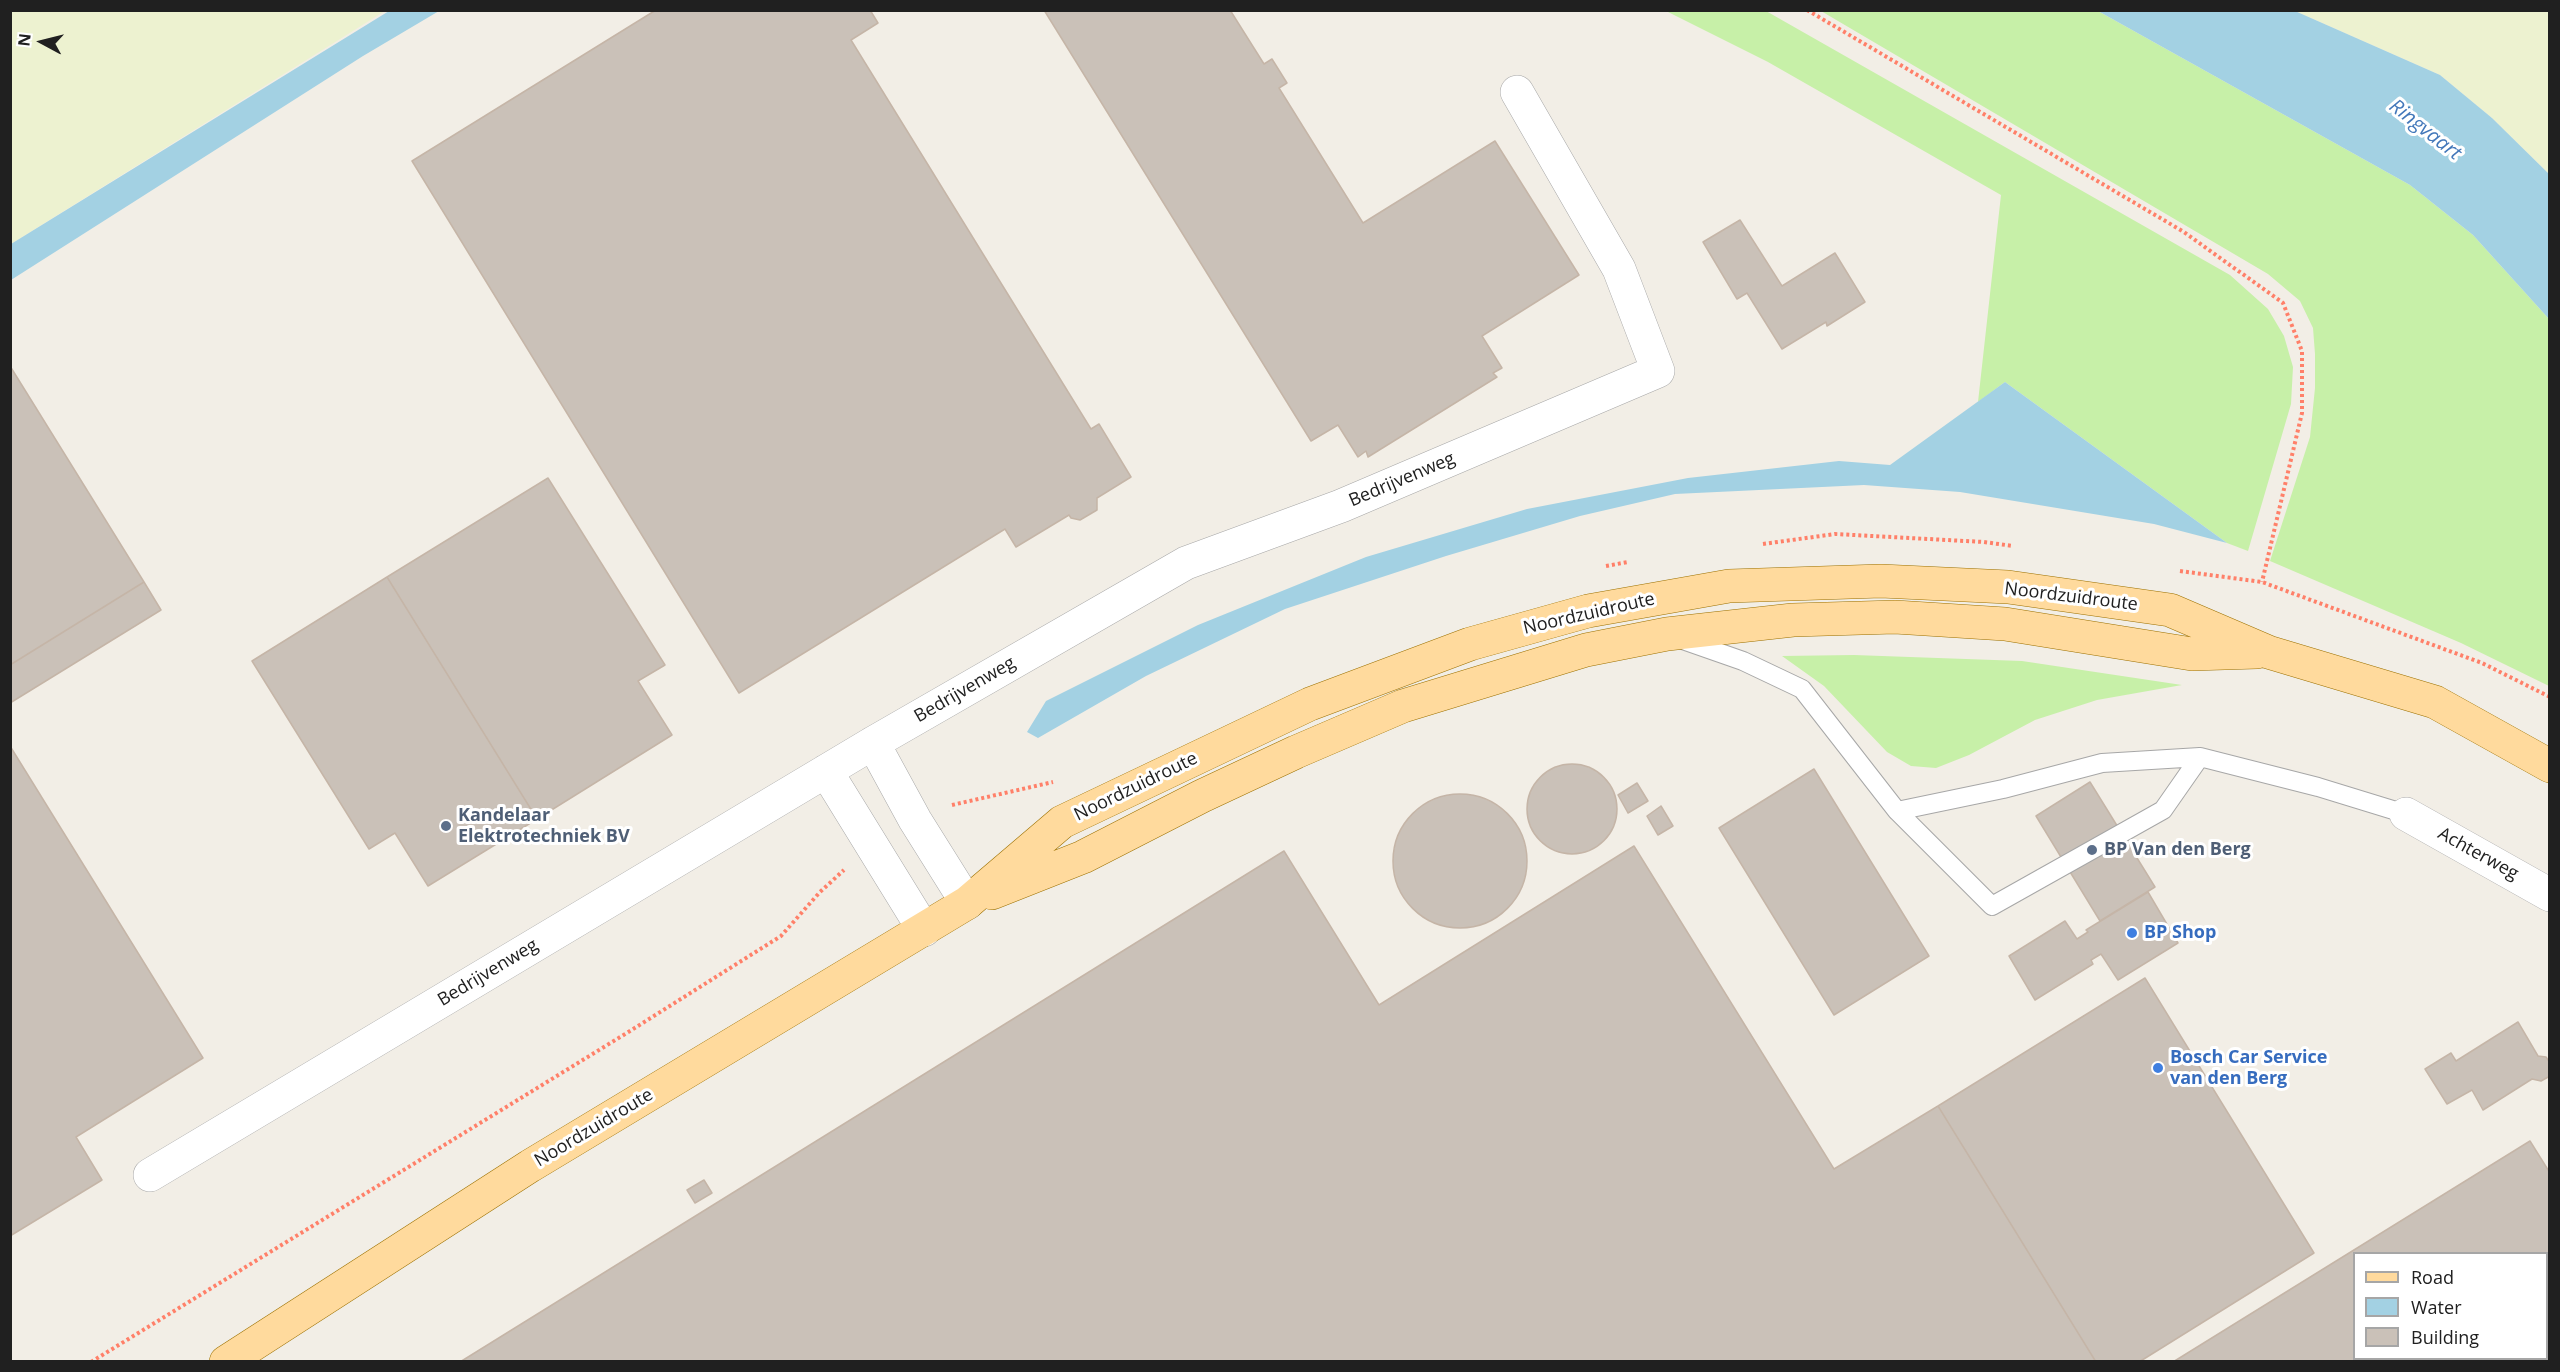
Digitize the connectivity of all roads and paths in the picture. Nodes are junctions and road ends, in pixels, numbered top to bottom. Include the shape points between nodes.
1 (1807, 10) edge
2 (1517, 92) dead end
3 (2262, 582) dead end
4 (1667, 634) junction
5 (2268, 652) junction
6 (873, 743) junction
7 (2200, 757) junction
8 (2550, 766) edge
9 (826, 771) junction
10 (1898, 811) junction
11 (2406, 814) joint
12 (2550, 895) edge
13 (967, 903) junction
14 (924, 930) junction
15 (150, 1175) dead end
16 (226, 1362) edge

1 - 3 path via 2184,232 2283,303 2302,351 2302,414
2 - 6 street, Bedrijvenweg via 1619,269 1658,371 1341,506 1186,563
4 - 5 main road, Noordzuidroute via 1793,620 1895,618 2005,624 2192,654
4 - 10 lane via 1743,661 1802,689
4 - 13 main road, Noordzuidroute via 1586,650 1403,706 1265,766 1083,857
5 - 8 main road, Noordzuidroute via 2435,702
5 - 13 main road, Noordzuidroute via 2170,610 2008,587 1881,581 1730,586 1588,611 1470,644 1310,704 1062,822
6 - 9 street, Bedrijvenweg
6 - 13 street
7 - 10 lane via 2102,763
7 - 10 lane via 2163,810 1992,906
7 - 11 lane
9 - 14 street
9 - 15 street, Bedrijvenweg
11 - 12 street, Achterweg
13 - 14 main road, Noordzuidroute
14 - 16 main road, Noordzuidroute via 530,1166

